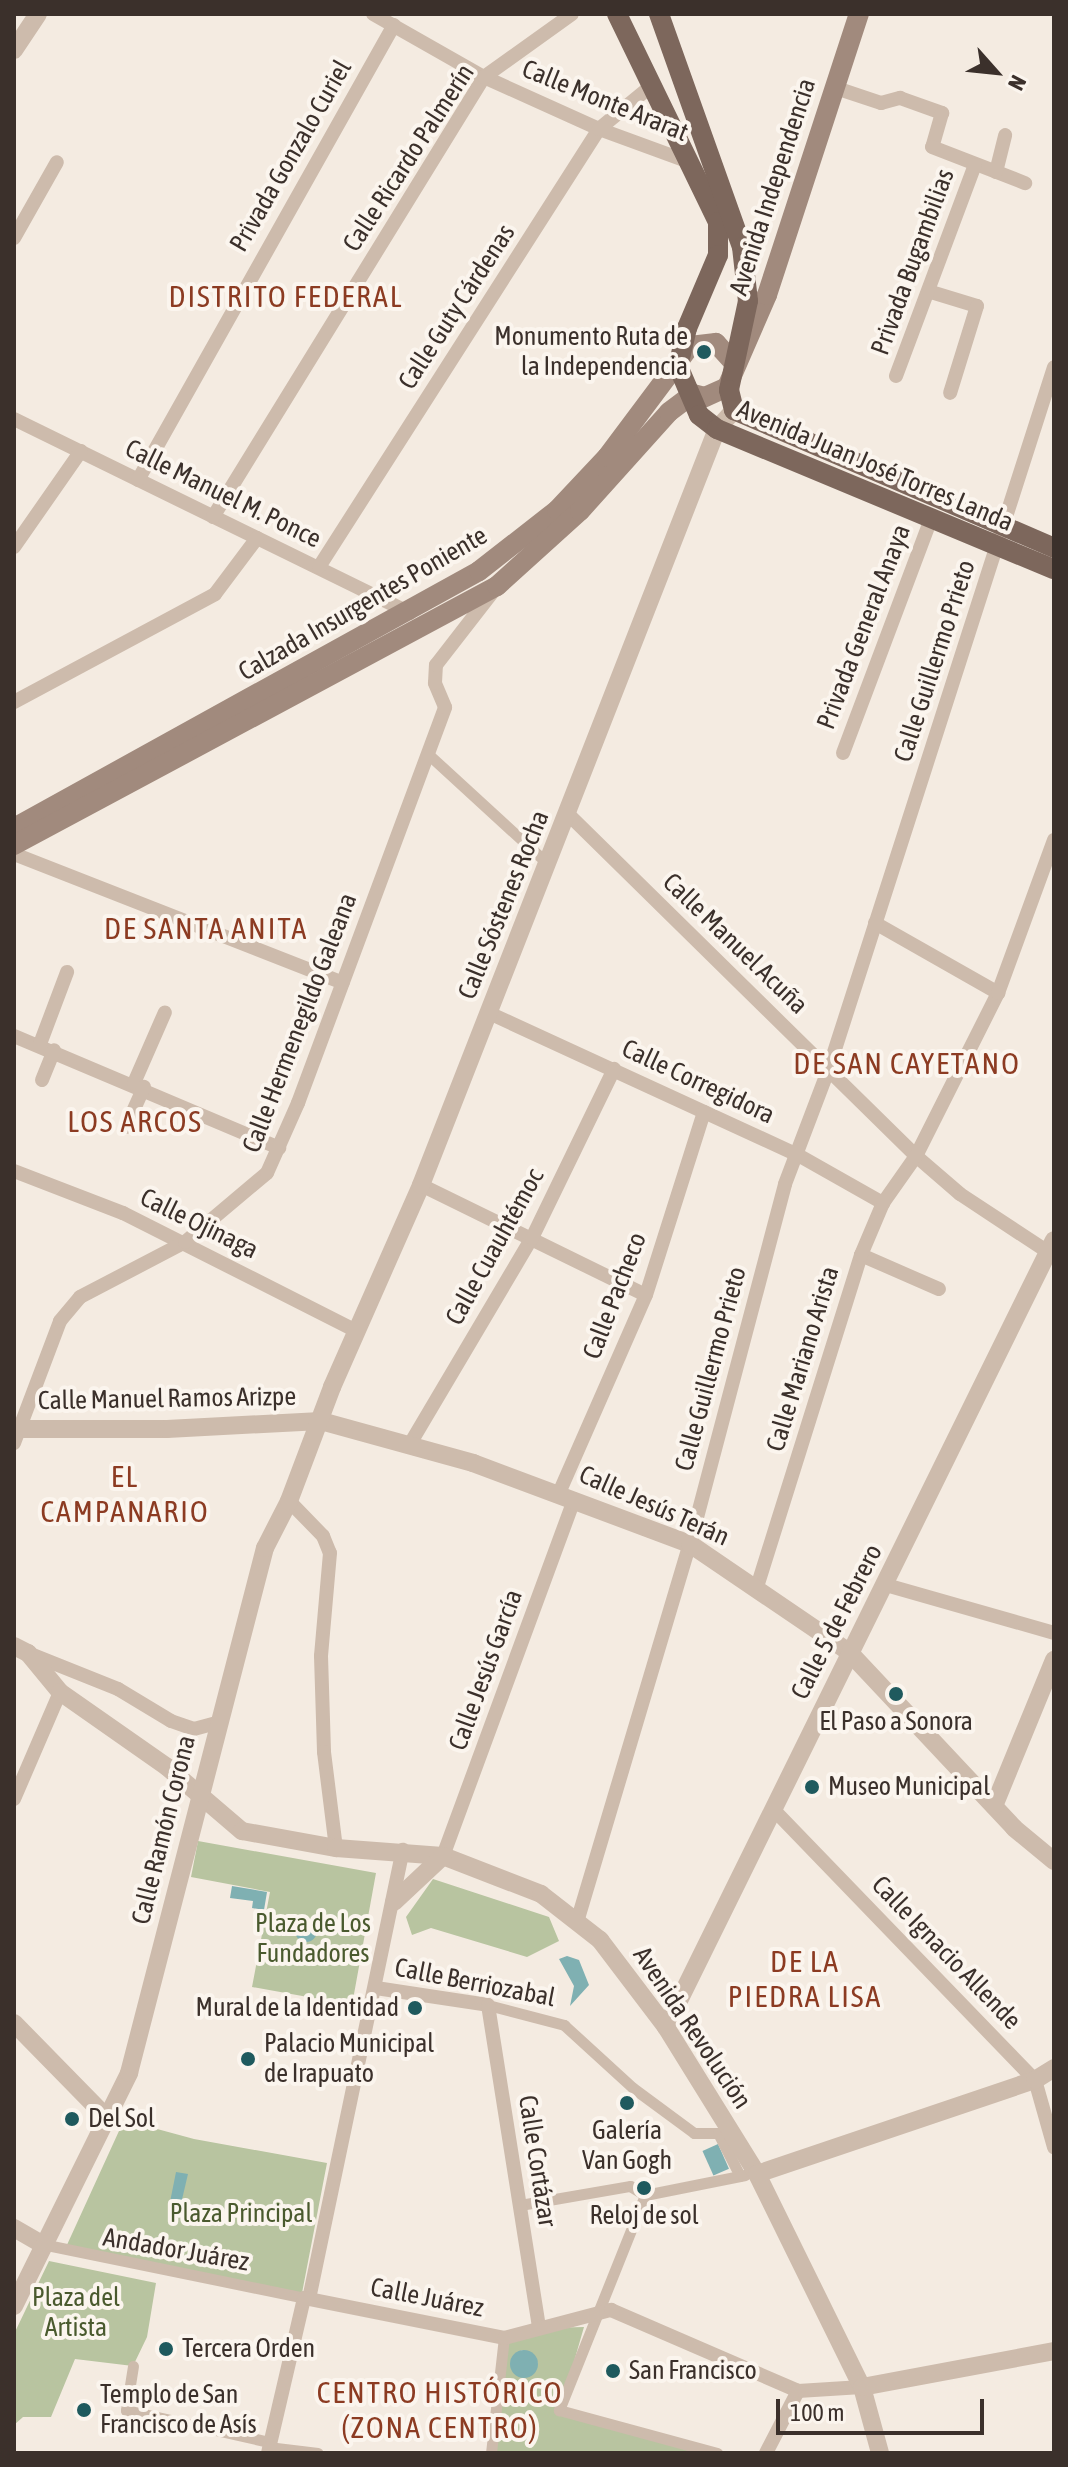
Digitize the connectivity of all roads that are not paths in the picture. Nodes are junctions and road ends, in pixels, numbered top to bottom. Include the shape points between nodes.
1 (38, 14) edge
2 (373, 14) edge
3 (572, 14) edge
4 (617, 14) edge
5 (659, 14) edge
6 (859, 14) edge
7 (394, 25) junction
8 (14, 50) edge
9 (484, 77) junction
10 (651, 86) junction
11 (833, 87) junction
12 (599, 129) junction
13 (1005, 135) dead end
14 (57, 162) dead end
15 (693, 163) junction
16 (975, 165) junction
17 (996, 172) junction
18 (1025, 183) dead end
19 (14, 238) edge
20 (931, 292) junction
21 (681, 356) junction
22 (1054, 367) edge
23 (733, 369) junction
24 (896, 376) dead end
25 (950, 393) dead end
26 (693, 394) junction
27 (734, 410) junction
28 (14, 419) edge
29 (717, 429) junction
30 (81, 451) junction
31 (138, 480) junction
32 (563, 515) junction
33 (213, 517) junction
34 (931, 519) junction
35 (1002, 526) junction
36 (257, 538) junction
37 (14, 547) edge
38 (995, 547) junction
39 (1054, 548) edge
40 (319, 567) junction
41 (1054, 569) edge
42 (497, 586) junction
43 (410, 613) junction
44 (14, 702) edge
45 (843, 753) dead end
46 (428, 754) junction
47 (569, 815) junction
48 (14, 828) edge
49 (1054, 840) edge
50 (14, 845) edge
51 (14, 854) edge
52 (549, 866) junction
53 (875, 923) junction
54 (67, 972) dead end
55 (343, 983) junction
56 (998, 993) junction
57 (165, 1012) dead end
58 (489, 1013) junction
59 (14, 1036) edge
60 (47, 1047) junction
61 (829, 1068) junction
62 (614, 1069) junction
63 (42, 1080) dead end
64 (139, 1085) junction
65 (704, 1112) junction
66 (126, 1127) dead end
67 (279, 1148) junction
68 (798, 1155) junction
69 (916, 1156) junction
70 (14, 1171) edge
71 (421, 1185) junction
72 (883, 1203) junction
73 (532, 1238) junction
74 (185, 1242) junction
75 (1052, 1250) edge
76 (861, 1255) junction
77 (939, 1289) dead end
78 (646, 1295) junction
79 (357, 1331) junction
80 (321, 1421) junction
81 (16, 1434) edge
82 (410, 1444) junction
83 (567, 1496) junction
84 (289, 1501) junction
85 (690, 1544) junction
86 (886, 1585) junction
87 (757, 1587) junction
88 (1054, 1633) edge
89 (21, 1650) edge
90 (849, 1652) junction
91 (1054, 1660) edge
92 (60, 1692) junction
93 (217, 1723) junction
94 (14, 1799) edge
95 (201, 1799) junction
96 (994, 1806) junction
97 (774, 1810) junction
98 (336, 1848) junction
99 (403, 1850) junction
100 (443, 1856) junction
101 (1054, 1861) edge
102 (394, 1902) junction
103 (577, 1922) junction
104 (376, 1988) junction
105 (488, 2005) junction
106 (14, 2023) edge
107 (666, 2027) junction
108 (1054, 2068) edge
109 (1035, 2080) junction
110 (107, 2118) junction
111 (1054, 2147) edge
112 (749, 2175) junction
113 (645, 2195) junction
114 (520, 2205) junction
115 (14, 2228) edge
116 (42, 2244) junction
117 (306, 2298) junction
118 (14, 2306) edge
119 (594, 2312) junction
120 (539, 2326) junction
121 (504, 2338) junction
122 (1054, 2351) edge
123 (133, 2366) dead end
124 (862, 2387) junction
125 (798, 2391) junction
126 (269, 2447) edge
127 (318, 2453) edge
128 (491, 2453) edge
129 (717, 2453) edge
130 (766, 2453) edge
131 (880, 2453) edge

1 - 8 street
2 - 7 street, Calle Monte Ararat
3 - 9 street, Calle Ricardo Palmerín
4 - 10 main road
5 - 23 main road, Avenida Juan José Torres Landa via 742,247 748,301
6 - 11 main road, Avenida Independencia
7 - 9 street, Calle Monte Ararat
7 - 31 street, Privada Gonzalo Curiel
9 - 12 street, Calle Monte Ararat
9 - 33 street, Calle Ricardo Palmerín
10 - 12 street, Calle Guty Cárdenas
10 - 15 main road
11 - 16 street, Privada Bugambilias via 881,103 900,98 942,113 932,147
11 - 23 main road, Avenida Independencia via 767,295
12 - 15 street, Calle Monte Ararat
12 - 40 street, Calle Guty Cárdenas
13 - 17 street
14 - 19 street
15 - 21 main road via 719,230 718,255
16 - 17 street, Privada Bugambilias
16 - 20 street, Privada Bugambilias
17 - 18 street, Privada Bugambilias
20 - 24 street, Privada Bugambilias
20 - 25 street via 977,306
21 - 23 main road via 703,341 727,350
21 - 26 main road via 679,377
21 - 32 main road, Calzada Insurgentes Poniente via 643,414
22 - 35 street, Calle Guillermo Prieto
23 - 26 main road via 717,394
23 - 27 main road, Avenida Juan José Torres Landa via 729,390
26 - 29 main road, Avenida Juan José Torres Landa via 699,415
26 - 32 main road, Calzada Insurgentes Poniente
27 - 29 street, Calle Sóstenes Rocha
27 - 35 main road, Avenida Juan José Torres Landa
28 - 30 street, Calle Manuel M. Ponce
29 - 34 main road, Avenida Juan José Torres Landa
29 - 47 street, Calle Sóstenes Rocha
30 - 31 street, Calle Manuel M. Ponce
30 - 37 street
31 - 33 street, Calle Manuel M. Ponce
32 - 42 main road, Calzada Insurgentes Poniente
32 - 43 main road, Calzada Insurgentes Poniente
33 - 36 street, Calle Manuel M. Ponce
34 - 38 main road, Avenida Juan José Torres Landa
34 - 45 street, Privada General Anaya
35 - 38 street, Calle Guillermo Prieto
35 - 39 main road, Avenida Juan José Torres Landa
36 - 40 street, Calle Manuel M. Ponce
36 - 44 street via 215,594
38 - 41 main road, Avenida Juan José Torres Landa
38 - 53 street, Calle Guillermo Prieto
40 - 43 street, Calle Manuel M. Ponce
42 - 46 street, Calle Hermenegildo Galeana via 436,665 435,683 445,703
42 - 50 main road, Calzada Insurgentes Poniente
43 - 48 main road, Calzada Insurgentes Poniente
46 - 52 street
46 - 55 street, Calle Hermenegildo Galeana
47 - 52 street, Calle Sóstenes Rocha
47 - 61 street, Calle Manuel Acuña
49 - 56 street, Calle Mariano Arista
51 - 55 street
52 - 58 street, Calle Sóstenes Rocha
53 - 56 street
53 - 61 street, Calle Guillermo Prieto
54 - 60 street
55 - 67 street, Calle Hermenegildo Galeana
56 - 69 street, Calle Mariano Arista
57 - 64 street
58 - 62 street, Calle Corregidora
58 - 71 street, Calle Sóstenes Rocha
59 - 60 street
60 - 63 street
60 - 64 street
61 - 68 street, Calle Guillermo Prieto
61 - 69 street, Calle Manuel Acuña
62 - 65 street, Calle Corregidora
62 - 73 street, Calle Cuauhtémoc
64 - 66 street
64 - 67 street
65 - 68 street, Calle Corregidora
65 - 78 street, Calle Pacheco
67 - 74 street, Calle Hermenegildo Galeana via 267,1173
68 - 72 street, Calle Corregidora
68 - 85 street, Calle Guillermo Prieto via 785,1184
69 - 72 street, Calle Mariano Arista
69 - 75 street, Calle Manuel Acuña via 960,1194
70 - 74 street, Calle Ojinaga
71 - 73 street
71 - 79 street, Calle Sóstenes Rocha
72 - 76 street, Calle Mariano Arista
73 - 78 street
73 - 82 street, Calle Cuauhtémoc
74 - 79 street, Calle Ojinaga
74 - 81 street, Calle Hermenegildo Galeana via 80,1297 60,1321
75 - 86 street, Calle 5 de Febrero
76 - 77 street
76 - 87 street, Calle Mariano Arista
78 - 83 street, Calle Pacheco
79 - 80 street, Calle Sóstenes Rocha
80 - 81 street, Calle Manuel Ramos Arizpe
80 - 82 street, Calle Jesús Terán
80 - 84 street, Calle Ramón Corona
82 - 83 street, Calle Jesús Terán
83 - 85 street, Calle Jesús Terán
83 - 100 street, Calle Jesús García
84 - 93 street, Calle Ramón Corona via 265,1548
84 - 98 street via 323,1536 330,1553 321,1656 324,1752
85 - 87 street, Calle Jesús Terán
85 - 103 street, Calle Guillermo Prieto
86 - 88 street
86 - 90 street, Calle 5 de Febrero
87 - 90 street, Calle Jesús Terán
89 - 92 street, Avenida Revolución
89 - 93 street via 118,1689 171,1721 194,1729
90 - 96 street, Calle Jesús Terán
90 - 97 street, Calle 5 de Febrero
91 - 96 street
92 - 94 street
92 - 95 street, Avenida Revolución via 167,1767
93 - 95 street, Calle Ramón Corona
95 - 98 street, Avenida Revolución via 242,1831
95 - 110 street, Calle Ramón Corona via 129,2073
96 - 101 street, Calle Jesús Terán
97 - 107 street, Calle 5 de Febrero
97 - 109 street, Calle Ignacio Allende
98 - 99 street, Avenida Revolución
99 - 100 street, Avenida Revolución
99 - 102 street
100 - 102 street
100 - 103 street, Avenida Revolución via 541,1894
102 - 104 street
103 - 107 street, Avenida Revolución via 600,1940
104 - 105 street, Calle Berriozabal
104 - 117 street
105 - 112 street, Calle Berriozabal via 564,2025 633,2088 694,2133 718,2133
105 - 114 street, Calle Cortázar
106 - 110 street
107 - 112 street, Avenida Revolución
108 - 109 street
109 - 111 street, Calle Ignacio Allende
109 - 112 street
110 - 116 street, Calle Ramón Corona
112 - 113 street
112 - 124 street, Avenida Revolución
113 - 114 street via 630,2186
113 - 119 street
114 - 120 street, Calle Cortázar
115 - 116 street
116 - 117 street, Andador Juárez
116 - 118 street, Calle Ramón Corona
117 - 121 street, Calle Juárez
117 - 126 street
119 - 120 street, Calle Juárez
119 - 125 street via 611,2310
119 - 129 street via 559,2410
120 - 121 street, Calle Juárez
121 - 128 street
122 - 124 street
123 - 126 street via 126,2410
124 - 125 street
124 - 131 street, Avenida Revolución
125 - 130 street
126 - 127 street

